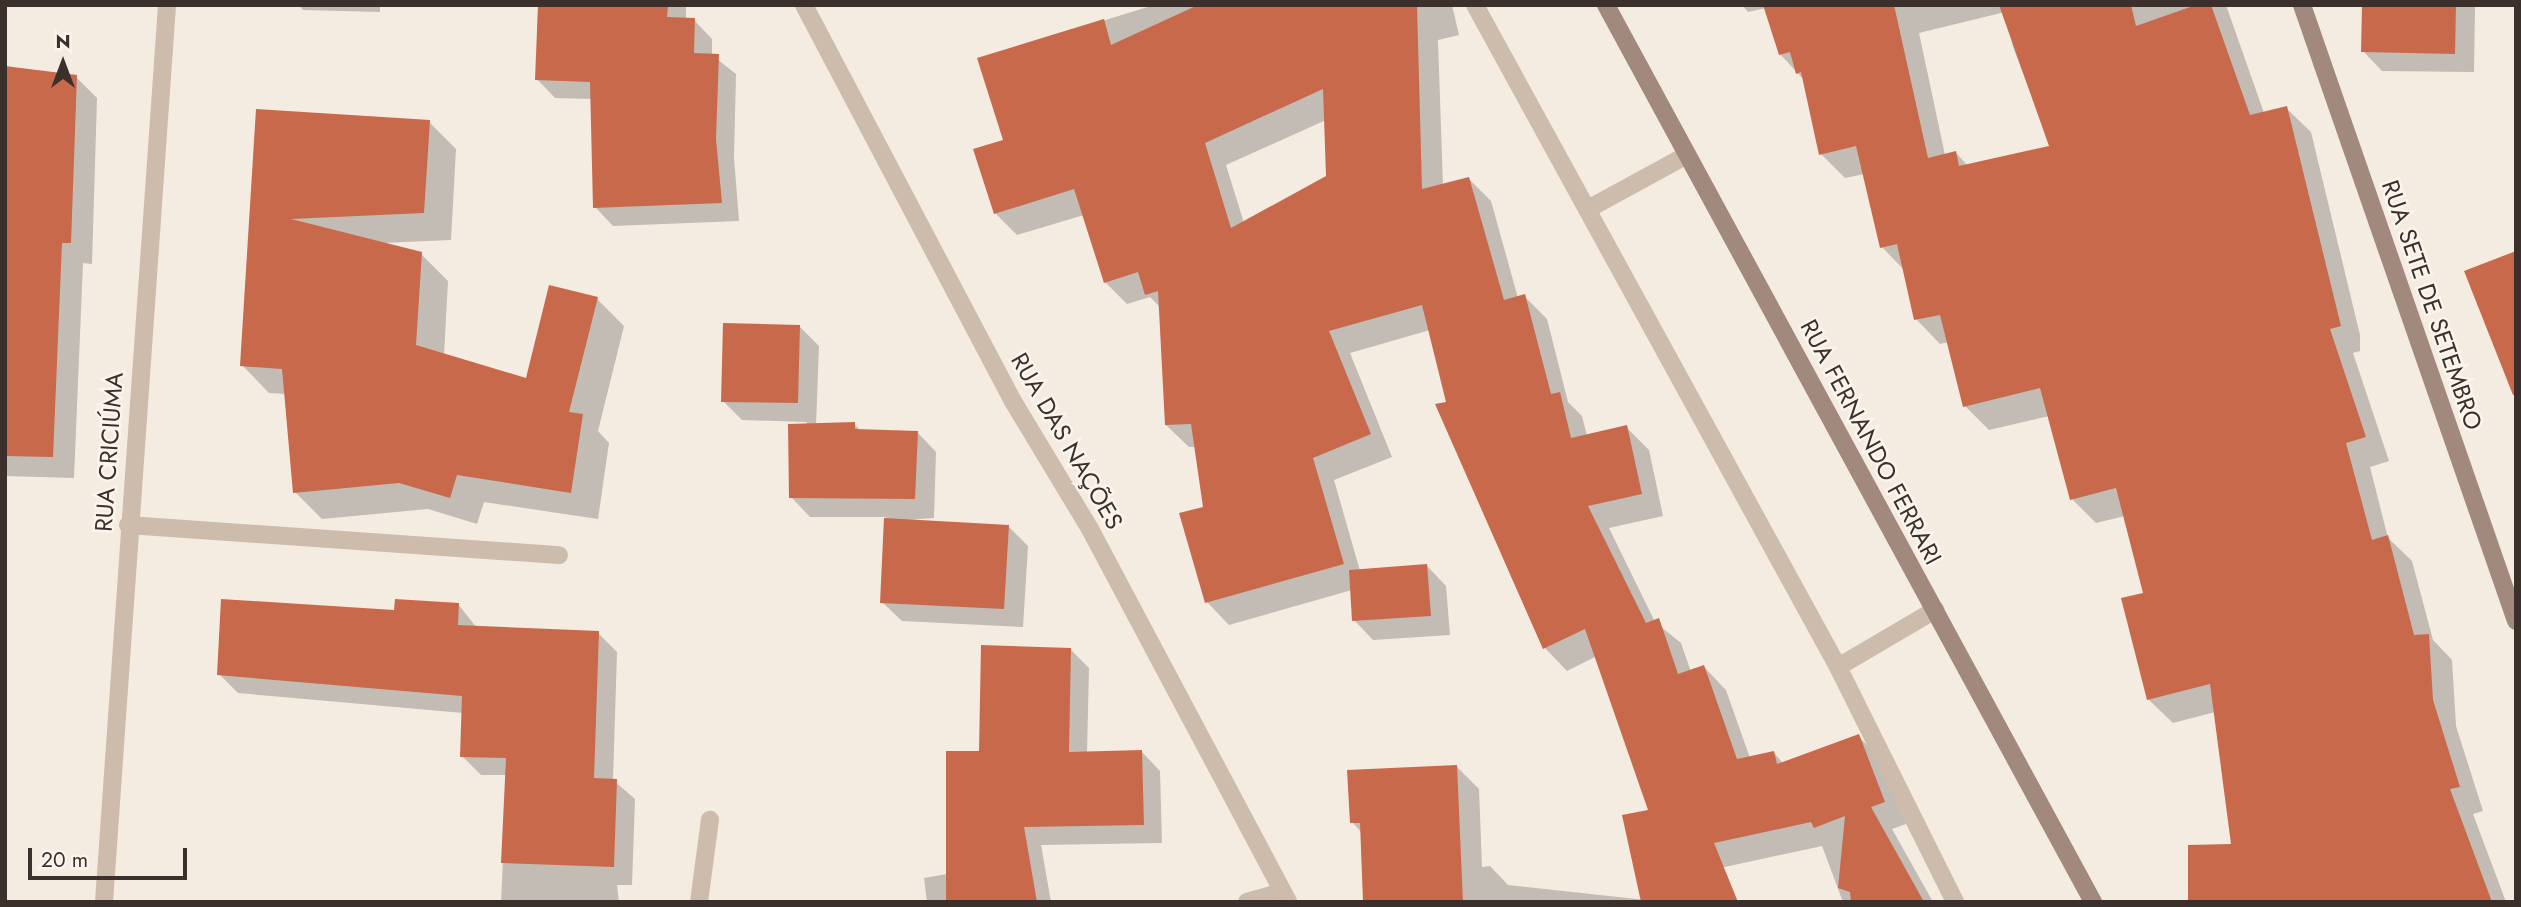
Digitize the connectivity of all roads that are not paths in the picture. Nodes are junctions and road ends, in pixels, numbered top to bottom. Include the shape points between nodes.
1 (167, 5) edge
2 (804, 5) edge
3 (1475, 5) edge
4 (1606, 5) edge
5 (2302, 5) edge
6 (1688, 155) junction
7 (1588, 209) junction
8 (128, 526) junction
9 (559, 555) dead end
10 (1934, 610) junction
11 (2516, 621) edge
12 (1839, 667) junction
13 (710, 820) dead end
14 (1285, 897) edge
15 (104, 902) edge
16 (699, 902) edge
17 (1247, 902) edge
18 (1955, 902) edge
19 (2093, 902) edge

1 - 8 street, RUA CRICIÚMA
2 - 14 street, RUA DAS NAÇÕES via 1014,403 1090,529
3 - 7 street
4 - 6 main road, RUA FERNANDO FERRARI
5 - 11 main road, RUA SETE DE SETEMBRO
6 - 7 street
6 - 10 main road, RUA FERNANDO FERRARI
7 - 12 street
8 - 9 street
8 - 15 street, RUA CRICIÚMA
10 - 12 street
10 - 19 main road, RUA FERNANDO FERRARI
12 - 18 street
13 - 16 street
14 - 17 street

